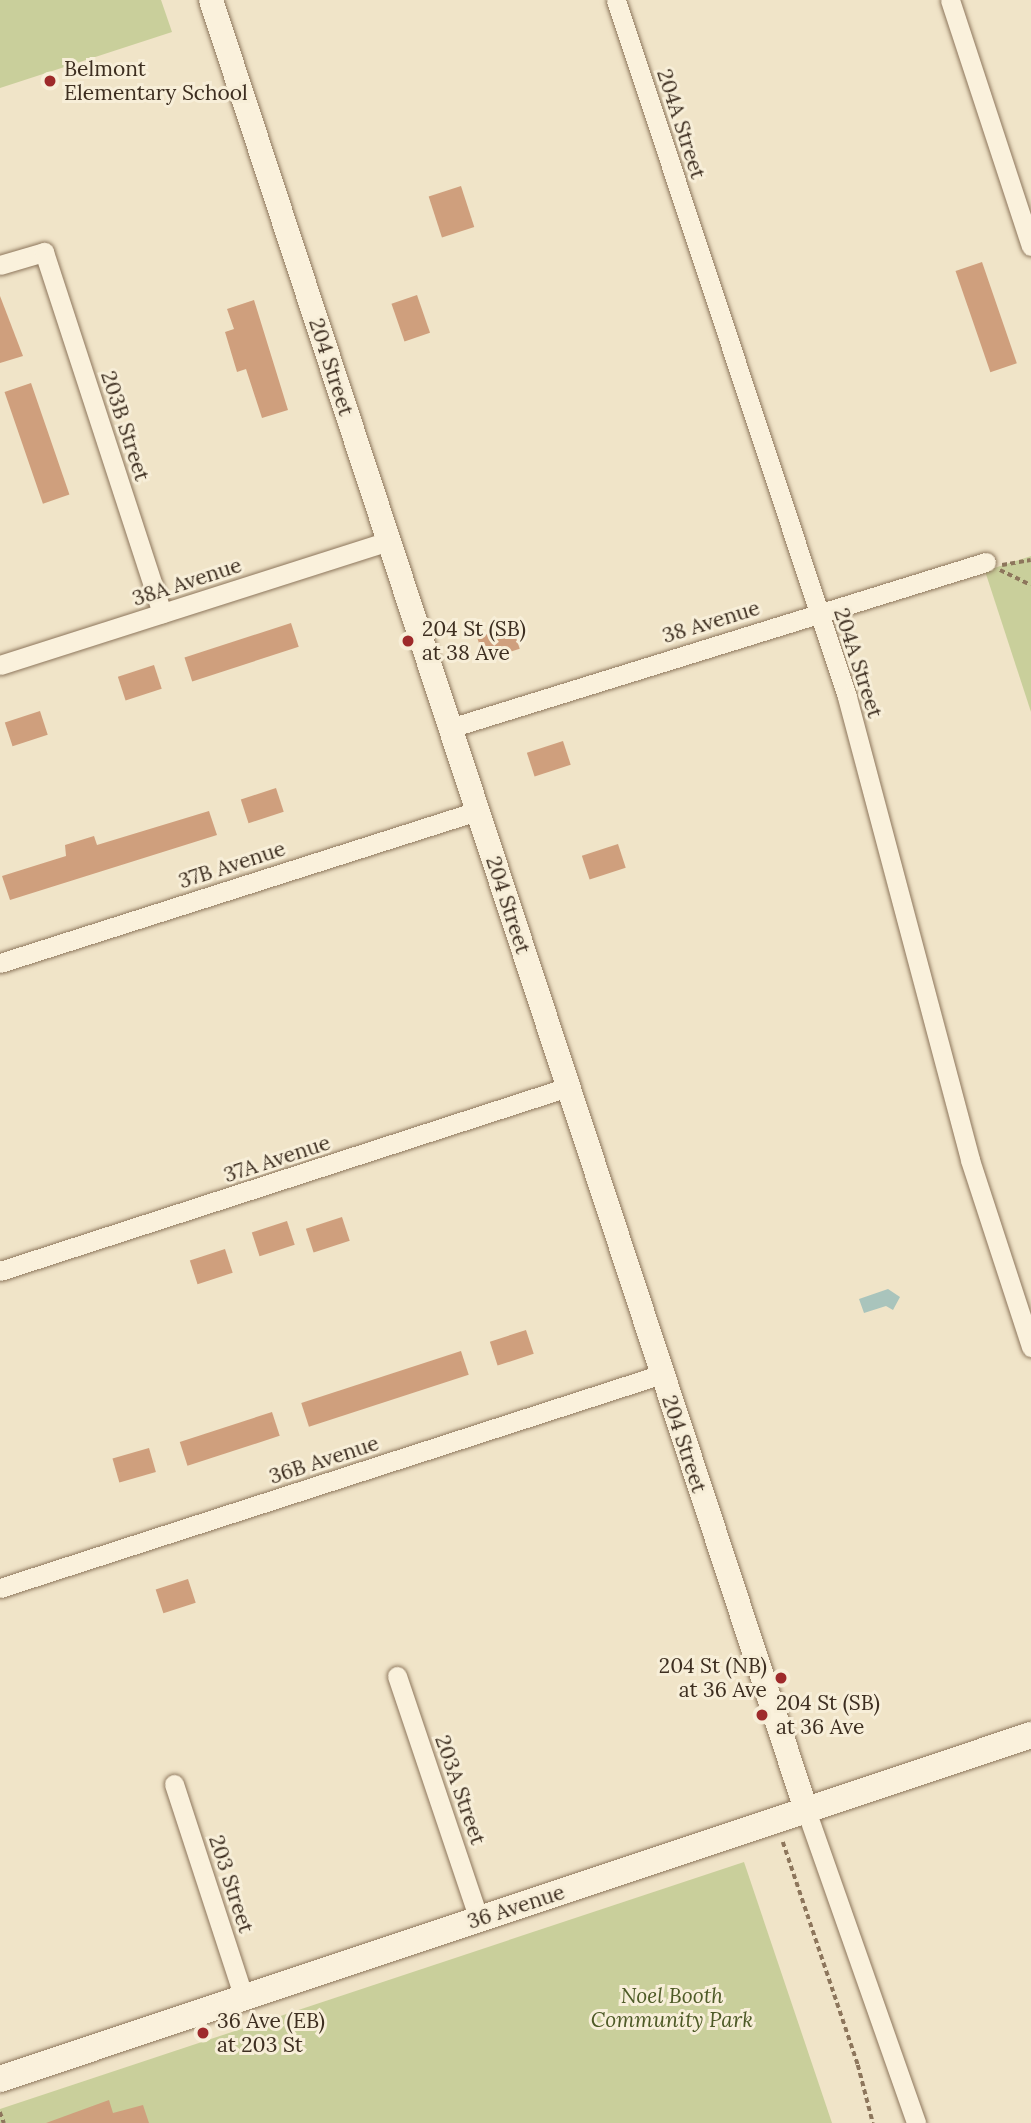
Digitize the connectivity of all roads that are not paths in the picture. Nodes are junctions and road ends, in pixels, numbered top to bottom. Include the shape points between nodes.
1 (211, 0) edge
2 (616, 0) edge
3 (950, 0) edge
4 (1031, 246) edge
5 (0, 265) edge
6 (388, 541) junction
7 (986, 562) road end
8 (162, 613) junction
9 (818, 613) junction
10 (0, 666) edge
11 (450, 728) junction
12 (477, 811) junction
13 (0, 963) edge
14 (568, 1087) junction
15 (0, 1271) edge
16 (1031, 1347) edge
17 (662, 1374) junction
18 (0, 1588) edge
19 (397, 1675) dead end
20 (1031, 1735) edge
21 (174, 1784) dead end
22 (806, 1810) junction
23 (479, 1920) junction
24 (244, 1998) junction
25 (0, 2079) edge
26 (916, 2123) edge

1 - 6 street, 204 Street
2 - 9 street, 204A Street
3 - 4 street
5 - 8 street, 203B Street via 44,252
6 - 8 street, 38A Avenue
6 - 11 street, 204 Street
7 - 9 street, 38 Avenue
8 - 10 street, 38A Avenue
9 - 11 street, 38 Avenue
9 - 16 street, 204A Street via 847,697 970,1160
11 - 12 street, 204 Street
12 - 13 street, 37B Avenue
12 - 14 street, 204 Street
14 - 15 street, 37A Avenue
14 - 17 street, 204 Street
17 - 18 street, 36B Avenue
17 - 22 street, 204 Street
19 - 23 street, 203A Street
20 - 22 main road, 36 Avenue
21 - 24 street, 203 Street
22 - 23 main road, 36 Avenue
22 - 26 street
23 - 24 main road, 36 Avenue
24 - 25 main road, 36 Avenue

